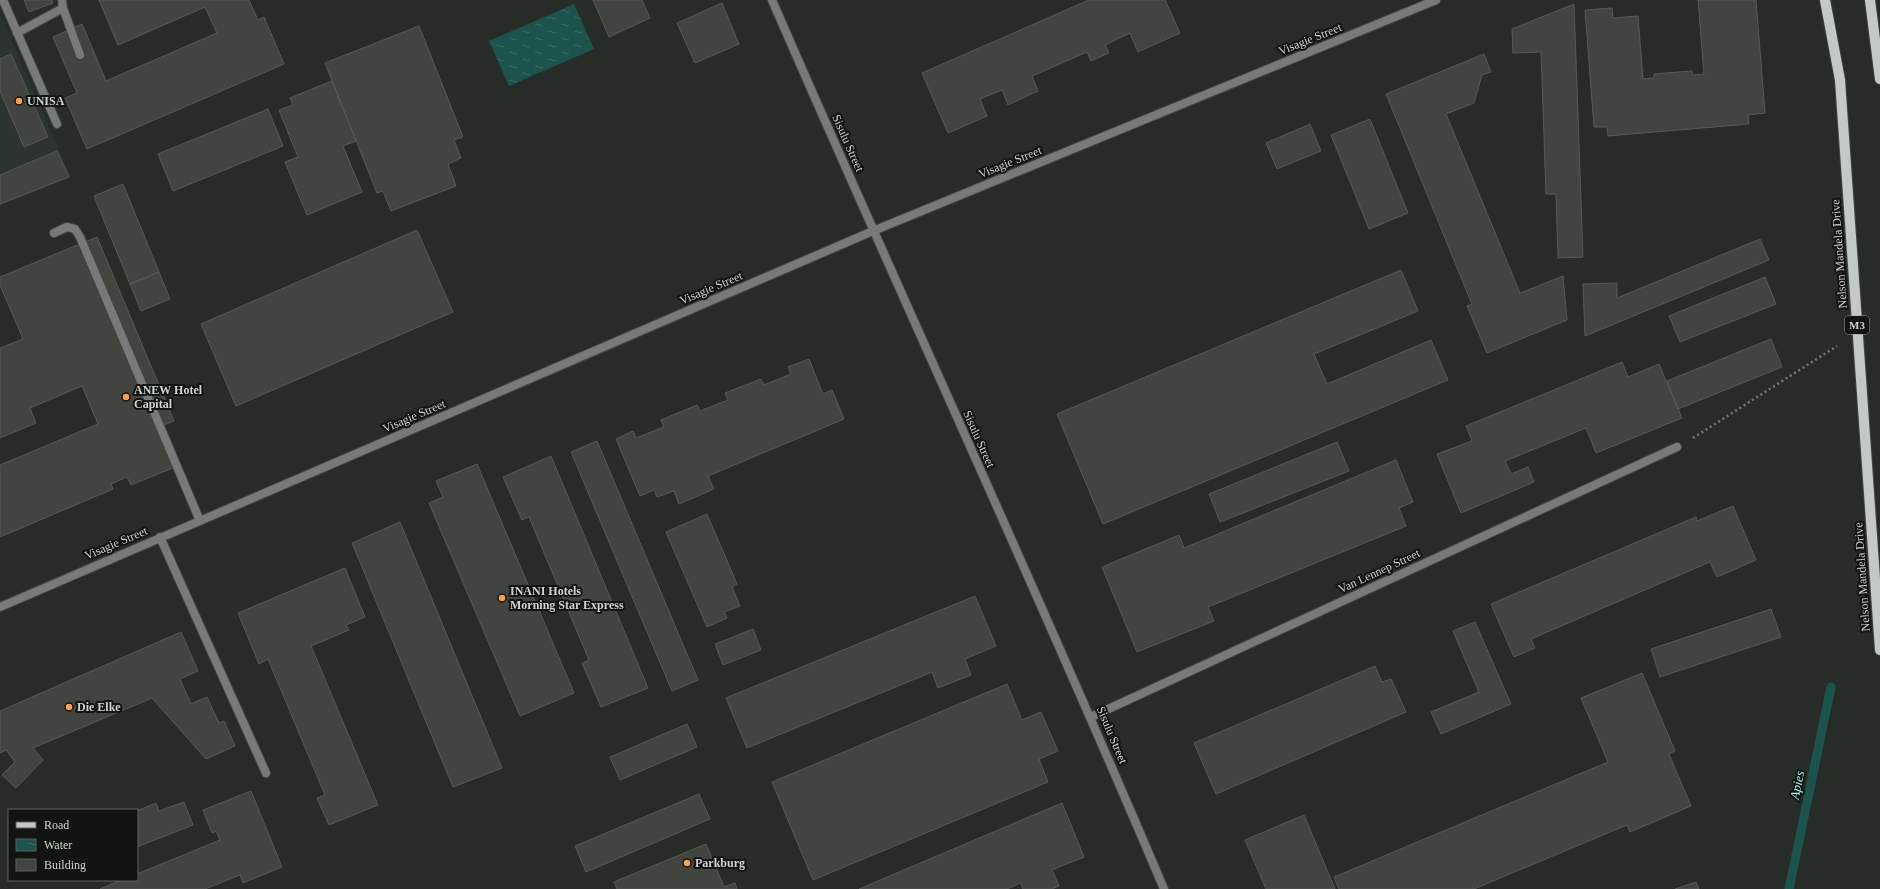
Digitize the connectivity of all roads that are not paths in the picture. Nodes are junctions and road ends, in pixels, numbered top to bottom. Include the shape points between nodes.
1 (3, 0) edge
2 (772, 0) edge
3 (1436, 0) edge
4 (1825, 0) edge
5 (1870, 0) edge
6 (62, 4) edge
7 (17, 33) junction
8 (80, 55) dead end
9 (1880, 80) edge
10 (57, 124) dead end
11 (873, 231) junction
12 (54, 233) dead end
13 (1677, 447) road end
14 (200, 521) junction
15 (160, 537) junction
16 (0, 607) edge
17 (1880, 650) edge
18 (1091, 717) junction
19 (266, 773) dead end
20 (1164, 889) edge

1 - 7 street
2 - 11 street, Sisulu Street
3 - 11 street, Visagie Street
4 - 17 main road, Nelson Mandela Drive / M3 via 1840,80
5 - 9 main road
6 - 7 street
6 - 8 street
7 - 10 street
11 - 14 street, Visagie Street
11 - 18 street, Sisulu Street
12 - 14 street via 67,227 75,229 80,236
13 - 18 street, Van Lennep Street
14 - 15 street, Visagie Street
15 - 16 street, Visagie Street
15 - 19 street
18 - 20 street, Sisulu Street

